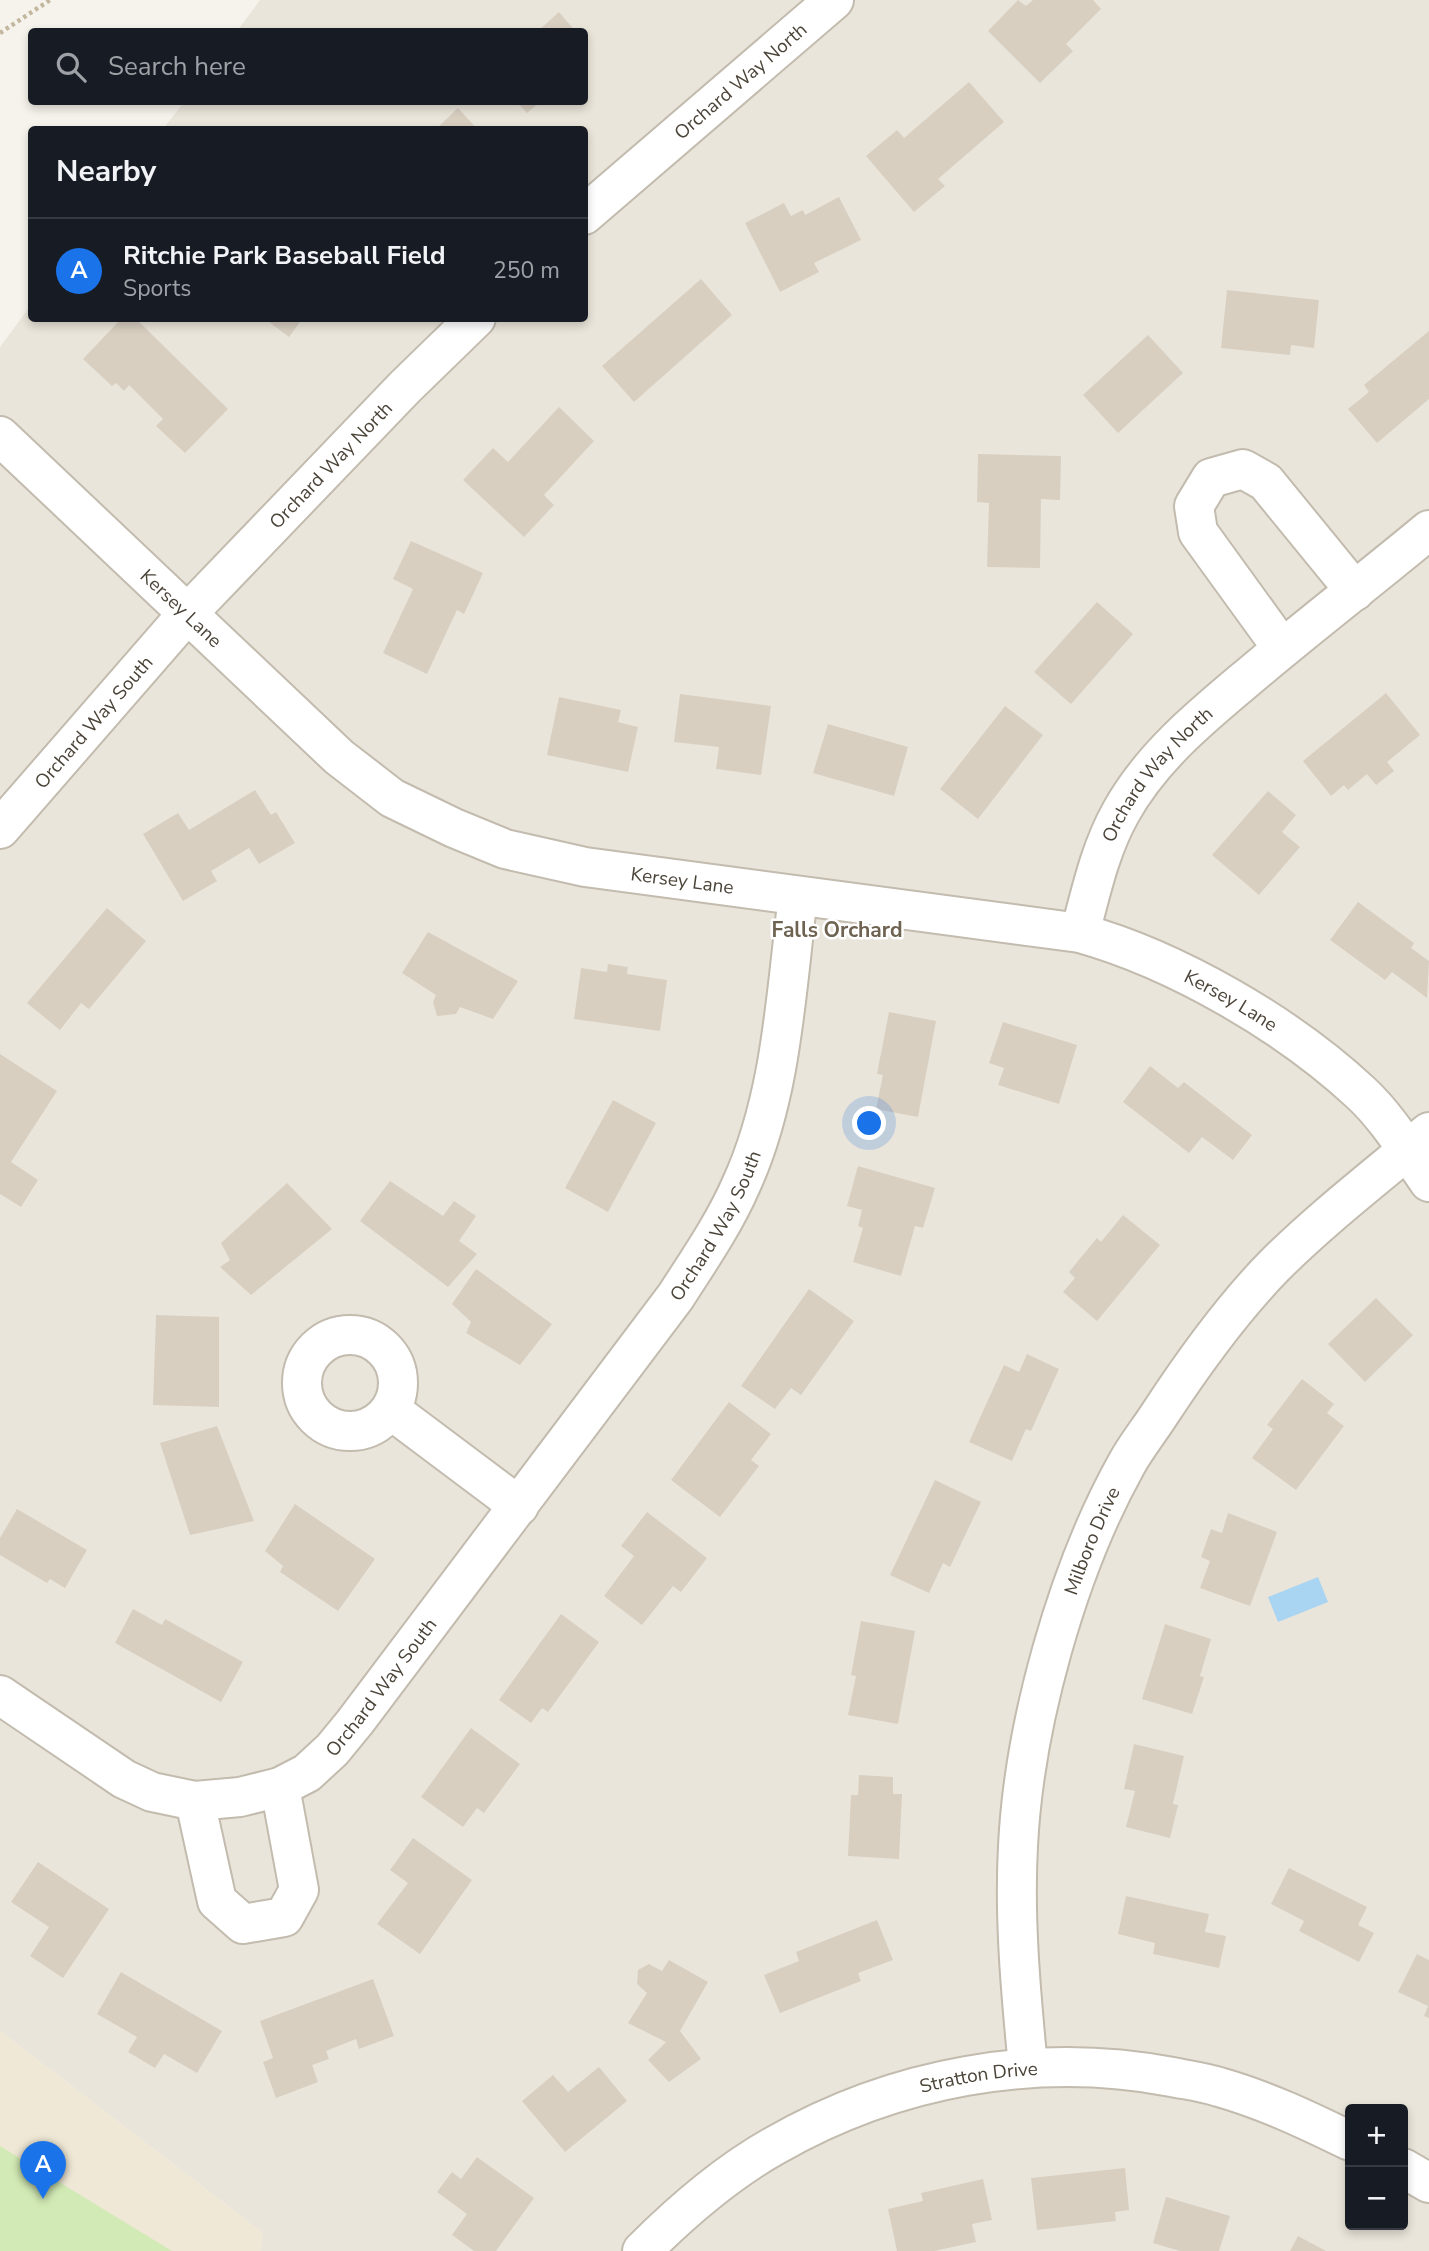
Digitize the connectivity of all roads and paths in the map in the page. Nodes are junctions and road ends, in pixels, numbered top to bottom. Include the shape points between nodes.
1 (50, 0) edge
2 (834, 0) edge
3 (0, 33) edge
4 (588, 212) edge
5 (472, 322) edge
6 (0, 436) edge
7 (1429, 530) edge
8 (1355, 591) junction
9 (187, 614) junction
10 (1282, 648) junction
11 (0, 830) edge
12 (798, 896) junction
13 (1080, 933) junction
14 (1418, 1141) edge
15 (1429, 1182) edge
16 (391, 1410) dead end
17 (519, 1506) junction
18 (0, 1695) edge
19 (280, 1787) junction
20 (195, 1801) junction
21 (1028, 2067) junction
22 (1345, 2139) edge
23 (1408, 2171) edge
24 (1429, 2183) edge
25 (642, 2251) edge

1 - 3 path
2 - 4 street, Orchard Way North
5 - 9 street, Orchard Way North
6 - 9 street, Kersey Lane
7 - 8 street, Orchard Way North
8 - 10 street, Orchard Way North
8 - 10 street via 1266,482 1243,469 1211,478 1194,506 1198,532
9 - 11 street, Orchard Way South
9 - 12 street, Kersey Lane via 340,757 393,798 454,828 505,849 585,867
10 - 13 street, Orchard Way North via 1201,716 1139,784 1104,847
12 - 13 street, Kersey Lane
12 - 17 street, Orchard Way South via 777,1060 741,1186 676,1296
13 - 14 street, Kersey Lane via 1119,944 1241,1003 1314,1055
14 - 15 street, Kersey Lane
14 - 21 street, Milboro Drive via 1273,1267 1216,1333 1126,1465 1091,1538 1062,1616 1023,1784 1016,1910
16 - 17 street
17 - 19 street, Orchard Way South via 355,1722 307,1773
18 - 20 street, Orchard Way South via 124,1779 152,1792
19 - 20 street, Orchard Way South
19 - 20 street via 299,1890 284,1916 243,1924 217,1901
21 - 22 street, Stratton Drive via 1146,2072 1216,2086 1282,2108
21 - 25 street, Stratton Drive via 908,2089 813,2124 733,2172
23 - 24 street

